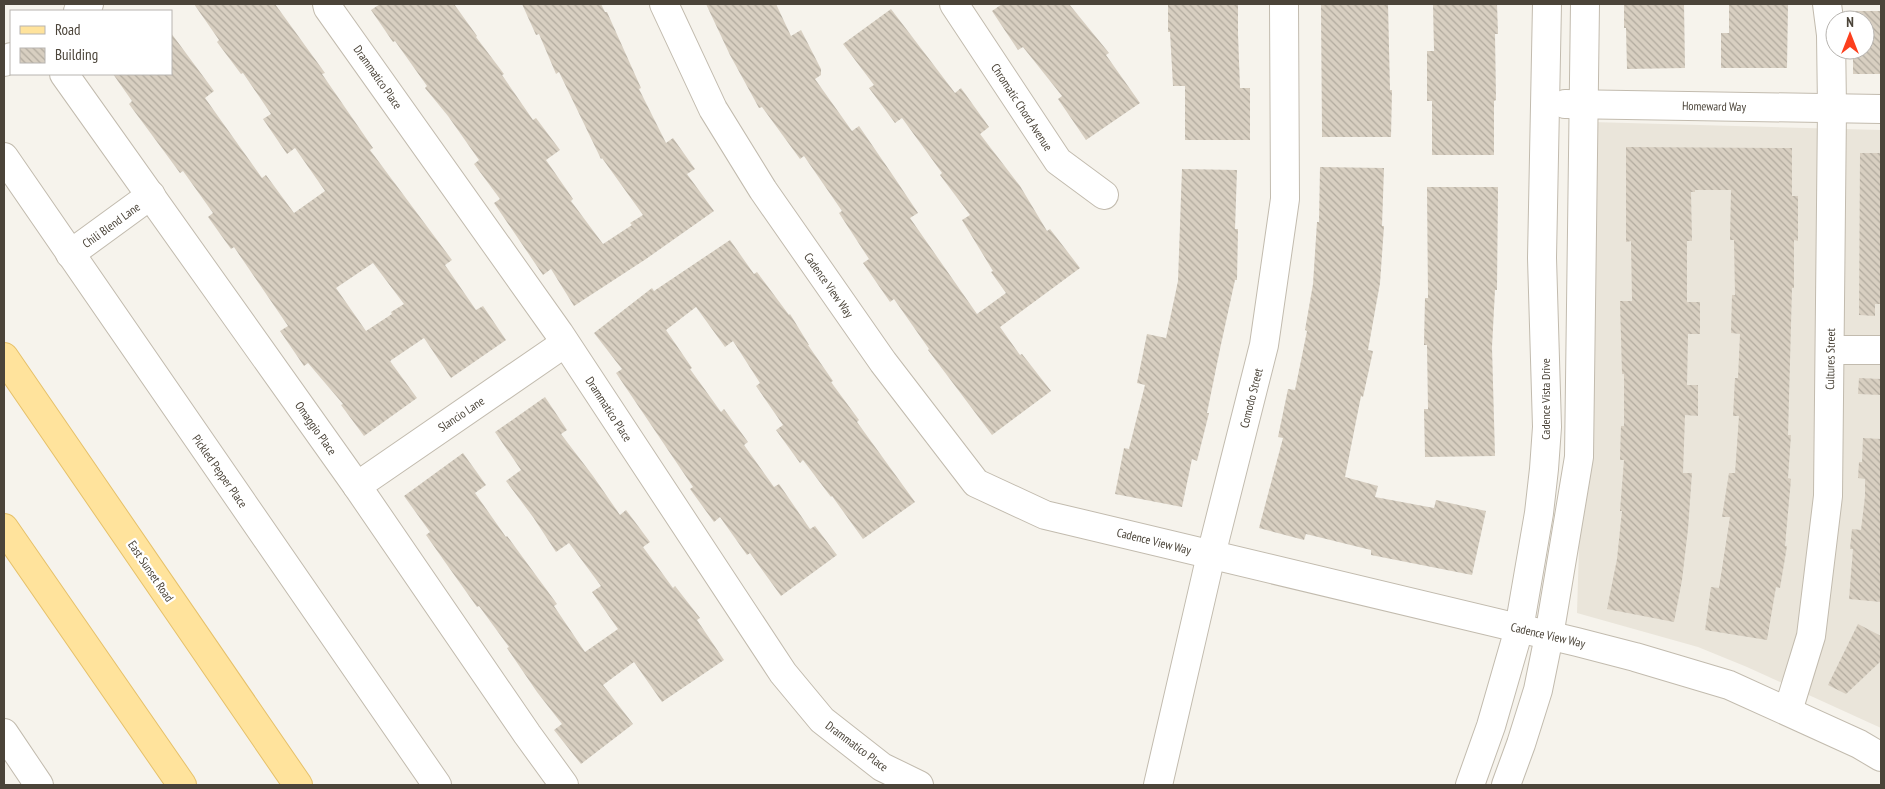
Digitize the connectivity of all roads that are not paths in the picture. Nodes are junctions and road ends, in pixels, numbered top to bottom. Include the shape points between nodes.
1 (327, 4) edge
2 (664, 4) edge
3 (954, 4) edge
4 (1284, 4) edge
5 (1546, 4) edge
6 (1585, 4) edge
7 (1827, 4) edge
8 (65, 75) edge
9 (1546, 104) junction
10 (1584, 104) junction
11 (1832, 108) junction
12 (1881, 109) edge
13 (4, 157) edge
14 (151, 195) junction
15 (1104, 195) dead end
16 (70, 254) junction
17 (565, 343) junction
18 (1830, 350) junction
19 (1881, 350) edge
20 (4, 357) edge
21 (357, 486) junction
22 (4, 528) edge
23 (1212, 555) junction
24 (1519, 629) junction
25 (1549, 636) junction
26 (1788, 711) junction
27 (4, 733) edge
28 (1881, 757) edge
29 (39, 785) edge
30 (182, 785) edge
31 (298, 785) edge
32 (437, 785) edge
33 (563, 785) edge
34 (919, 785) edge
35 (1158, 785) edge
36 (1470, 785) edge
37 (1506, 785) edge

1 - 17 street, Drammatico Place
2 - 23 street, Cadence View Way via 713,109 763,190 883,362 976,483 1045,514
3 - 15 street, Chromatic Chord Avenue via 1058,161
4 - 23 street, Comodo Street via 1285,200 1264,345
5 - 9 street, Cadence Vista Drive
6 - 10 street
7 - 11 street, Cultures Street via 1831,35
8 - 14 street, Omaggio Place
9 - 10 street, Homeward Way
9 - 24 street, Cadence Vista Drive via 1542,258 1546,427 1540,512
10 - 11 street, Homeward Way
10 - 25 street via 1578,457
11 - 12 street, Homeward Way
11 - 18 street, Cultures Street
13 - 16 street, Pickled Pepper Place
14 - 16 street, Chili Blend Lane
14 - 21 street, Omaggio Place
16 - 32 street, Pickled Pepper Place
17 - 21 street, Slancio Lane
17 - 34 street, Drammatico Place via 784,673 822,720 882,767
18 - 19 street
18 - 26 street, Cultures Street via 1828,496 1811,636
20 - 31 main road, East Sunset Road
21 - 33 street, Omaggio Place
22 - 30 main road
23 - 24 street, Cadence View Way
23 - 35 street, Comodo Street
24 - 25 street, Cadence View Way
24 - 36 street, Cadence Vista Drive
25 - 26 street, Cadence View Way via 1729,684
25 - 37 street via 1538,690
26 - 28 street, Cadence View Way
27 - 29 street

